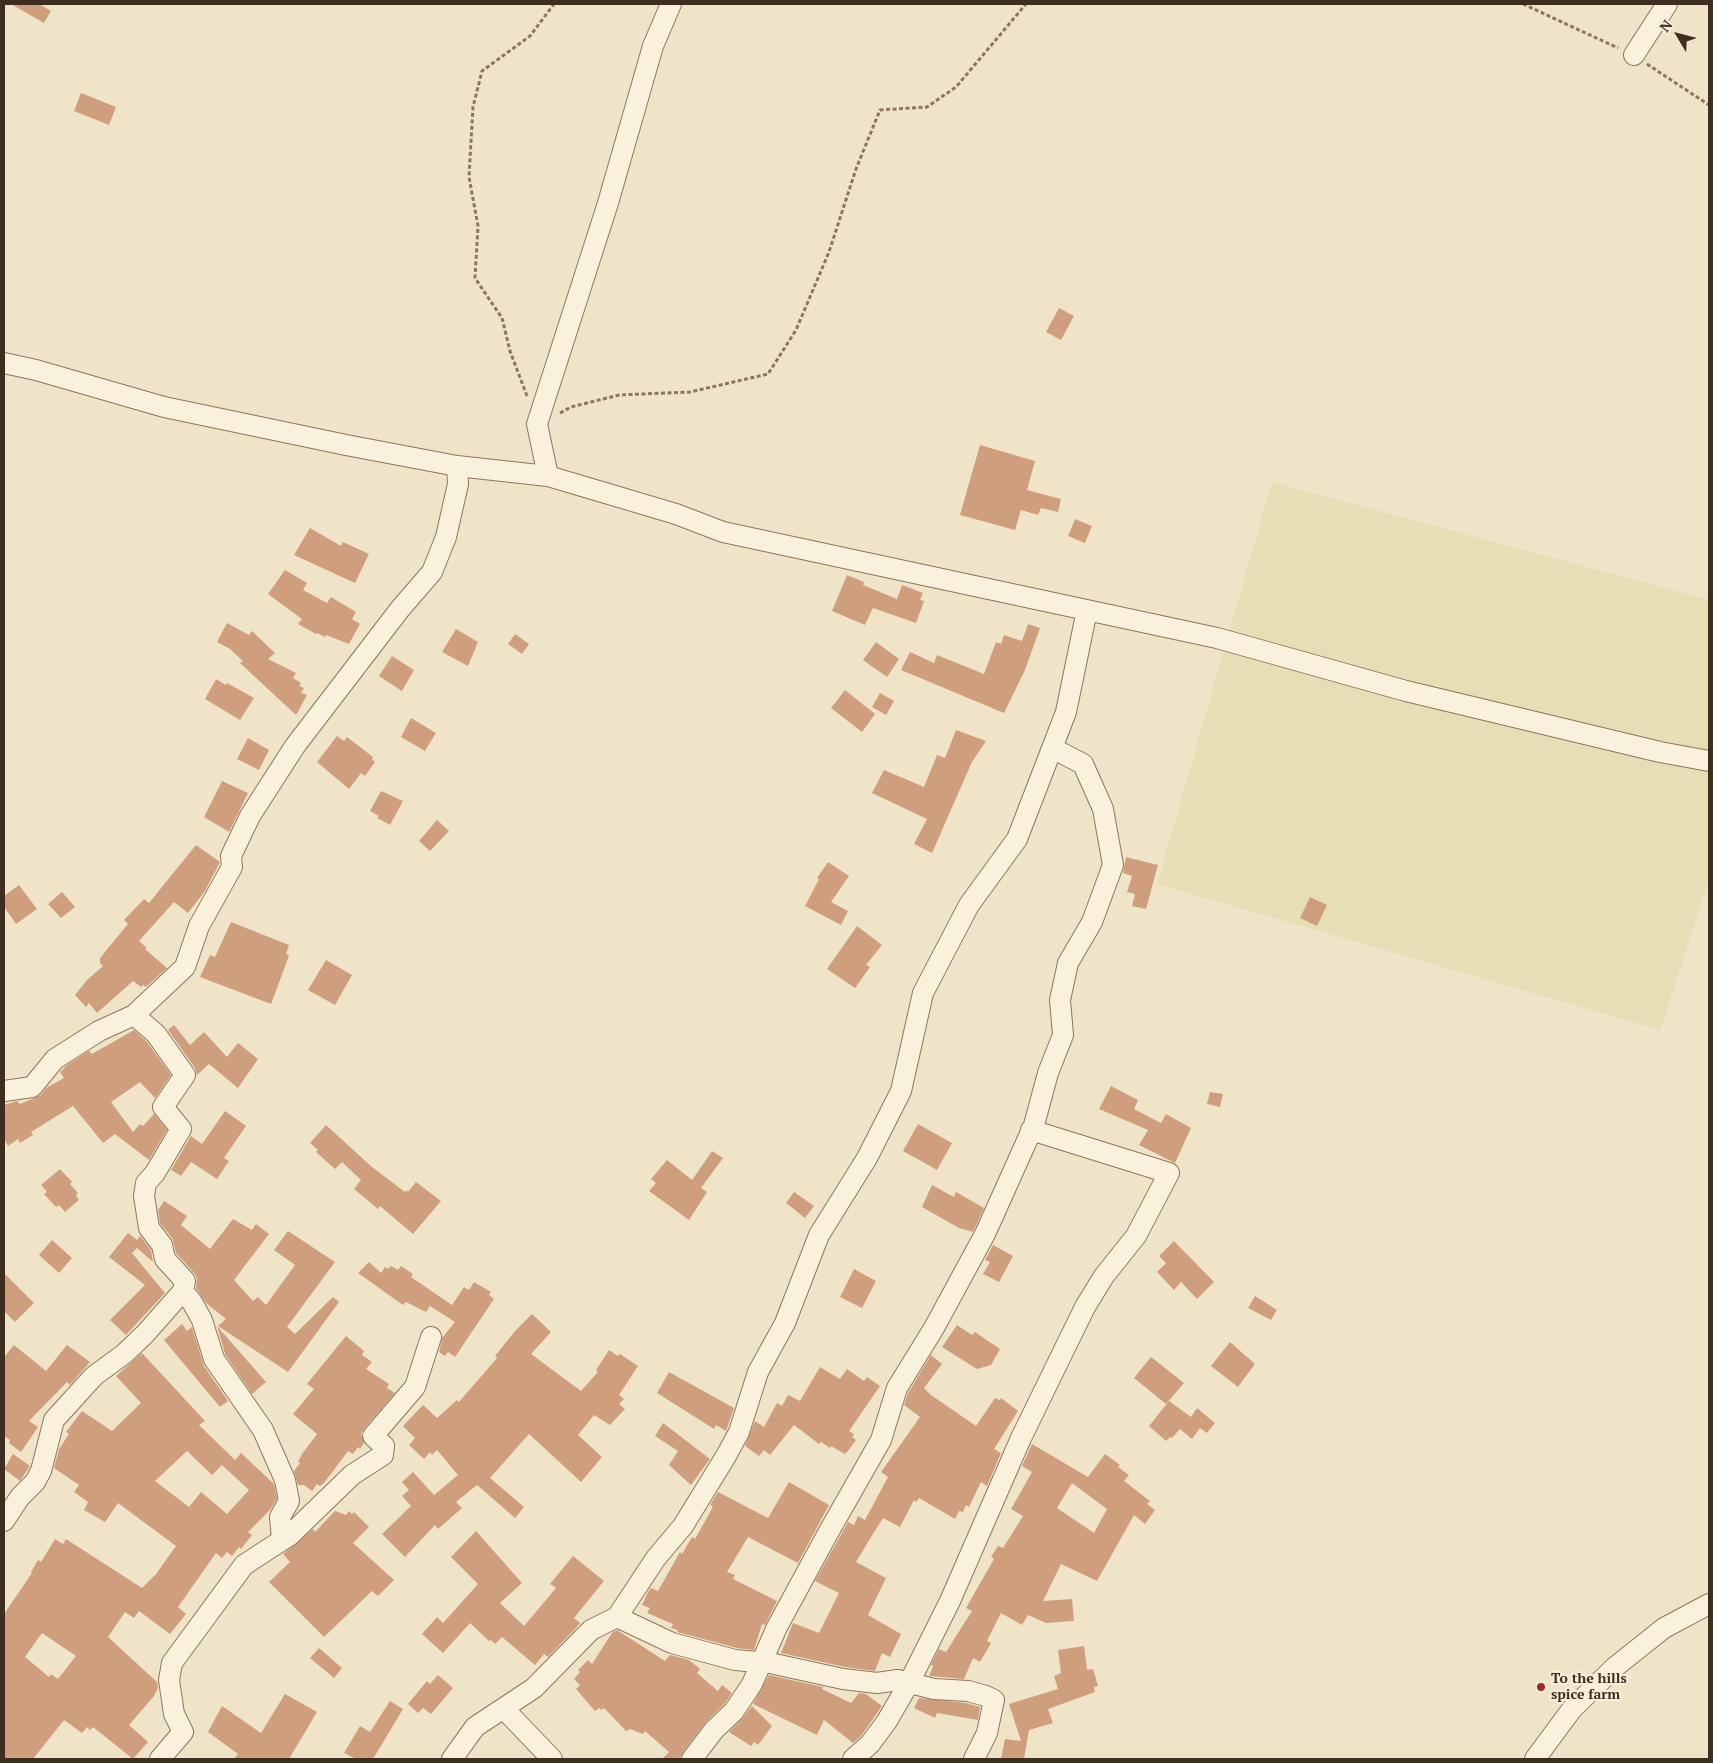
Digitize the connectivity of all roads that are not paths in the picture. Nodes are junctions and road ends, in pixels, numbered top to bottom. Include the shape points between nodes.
1 (671, 4) edge
2 (1667, 4) edge
3 (1634, 55) dead end
4 (4, 363) edge
5 (457, 466) junction
6 (548, 476) junction
7 (1087, 610) junction
8 (1052, 748) junction
9 (1709, 760) edge
10 (134, 1015) junction
11 (4, 1091) edge
12 (1031, 1130) junction
13 (183, 1291) junction
14 (431, 1337) dead end
15 (4, 1522) edge
16 (282, 1540) junction
17 (1709, 1604) edge
18 (617, 1617) junction
19 (762, 1662) junction
20 (908, 1683) junction
21 (504, 1709) junction
22 (160, 1759) edge
23 (452, 1759) edge
24 (552, 1759) edge
25 (692, 1759) edge
26 (853, 1759) edge
27 (974, 1759) edge
28 (1535, 1759) edge

1 - 6 street via 654,46 538,424
2 - 3 street
4 - 5 street via 164,407
5 - 6 street
5 - 10 street via 458,484 446,537 432,572 295,746 250,816 231,856 232,867 199,926 185,967
6 - 7 street via 676,514 723,532
7 - 8 street via 1066,712
7 - 9 street via 1217,638 1406,691 1660,752
8 - 12 street via 1082,764 1103,809 1113,865 1092,922 1068,963 1060,1000 1063,1034
8 - 18 street via 1018,839 969,905 923,993 901,1090 867,1158 819,1234 785,1322 758,1372 734,1440 683,1526 656,1558
10 - 11 street via 99,1031 55,1059 32,1087
10 - 13 street via 156,1034 185,1075 163,1108 181,1129 146,1183 144,1196 149,1228 162,1245 165,1258 186,1282
12 - 19 street via 985,1234 897,1388 881,1440 777,1628
12 - 20 street via 1169,1173 1136,1236 1104,1276 1085,1307 1022,1438 950,1601
13 - 15 street via 145,1334 94,1376 54,1420 38,1476
13 - 16 street via 202,1320 214,1360 263,1430 285,1480 288,1501 280,1517
14 - 16 street via 415,1387 373,1436 384,1446 383,1455 352,1475
16 - 22 street via 244,1565 172,1663 169,1680 174,1714 183,1732
17 - 28 street via 1664,1628 1614,1668 1572,1709
18 - 19 street via 672,1643 734,1660
18 - 21 street via 591,1630 534,1688
19 - 20 street via 843,1679
19 - 25 street via 734,1712 714,1730
20 - 26 street via 888,1721
20 - 27 street via 934,1689 968,1691 994,1700 987,1733
21 - 23 street via 475,1727
21 - 24 street

